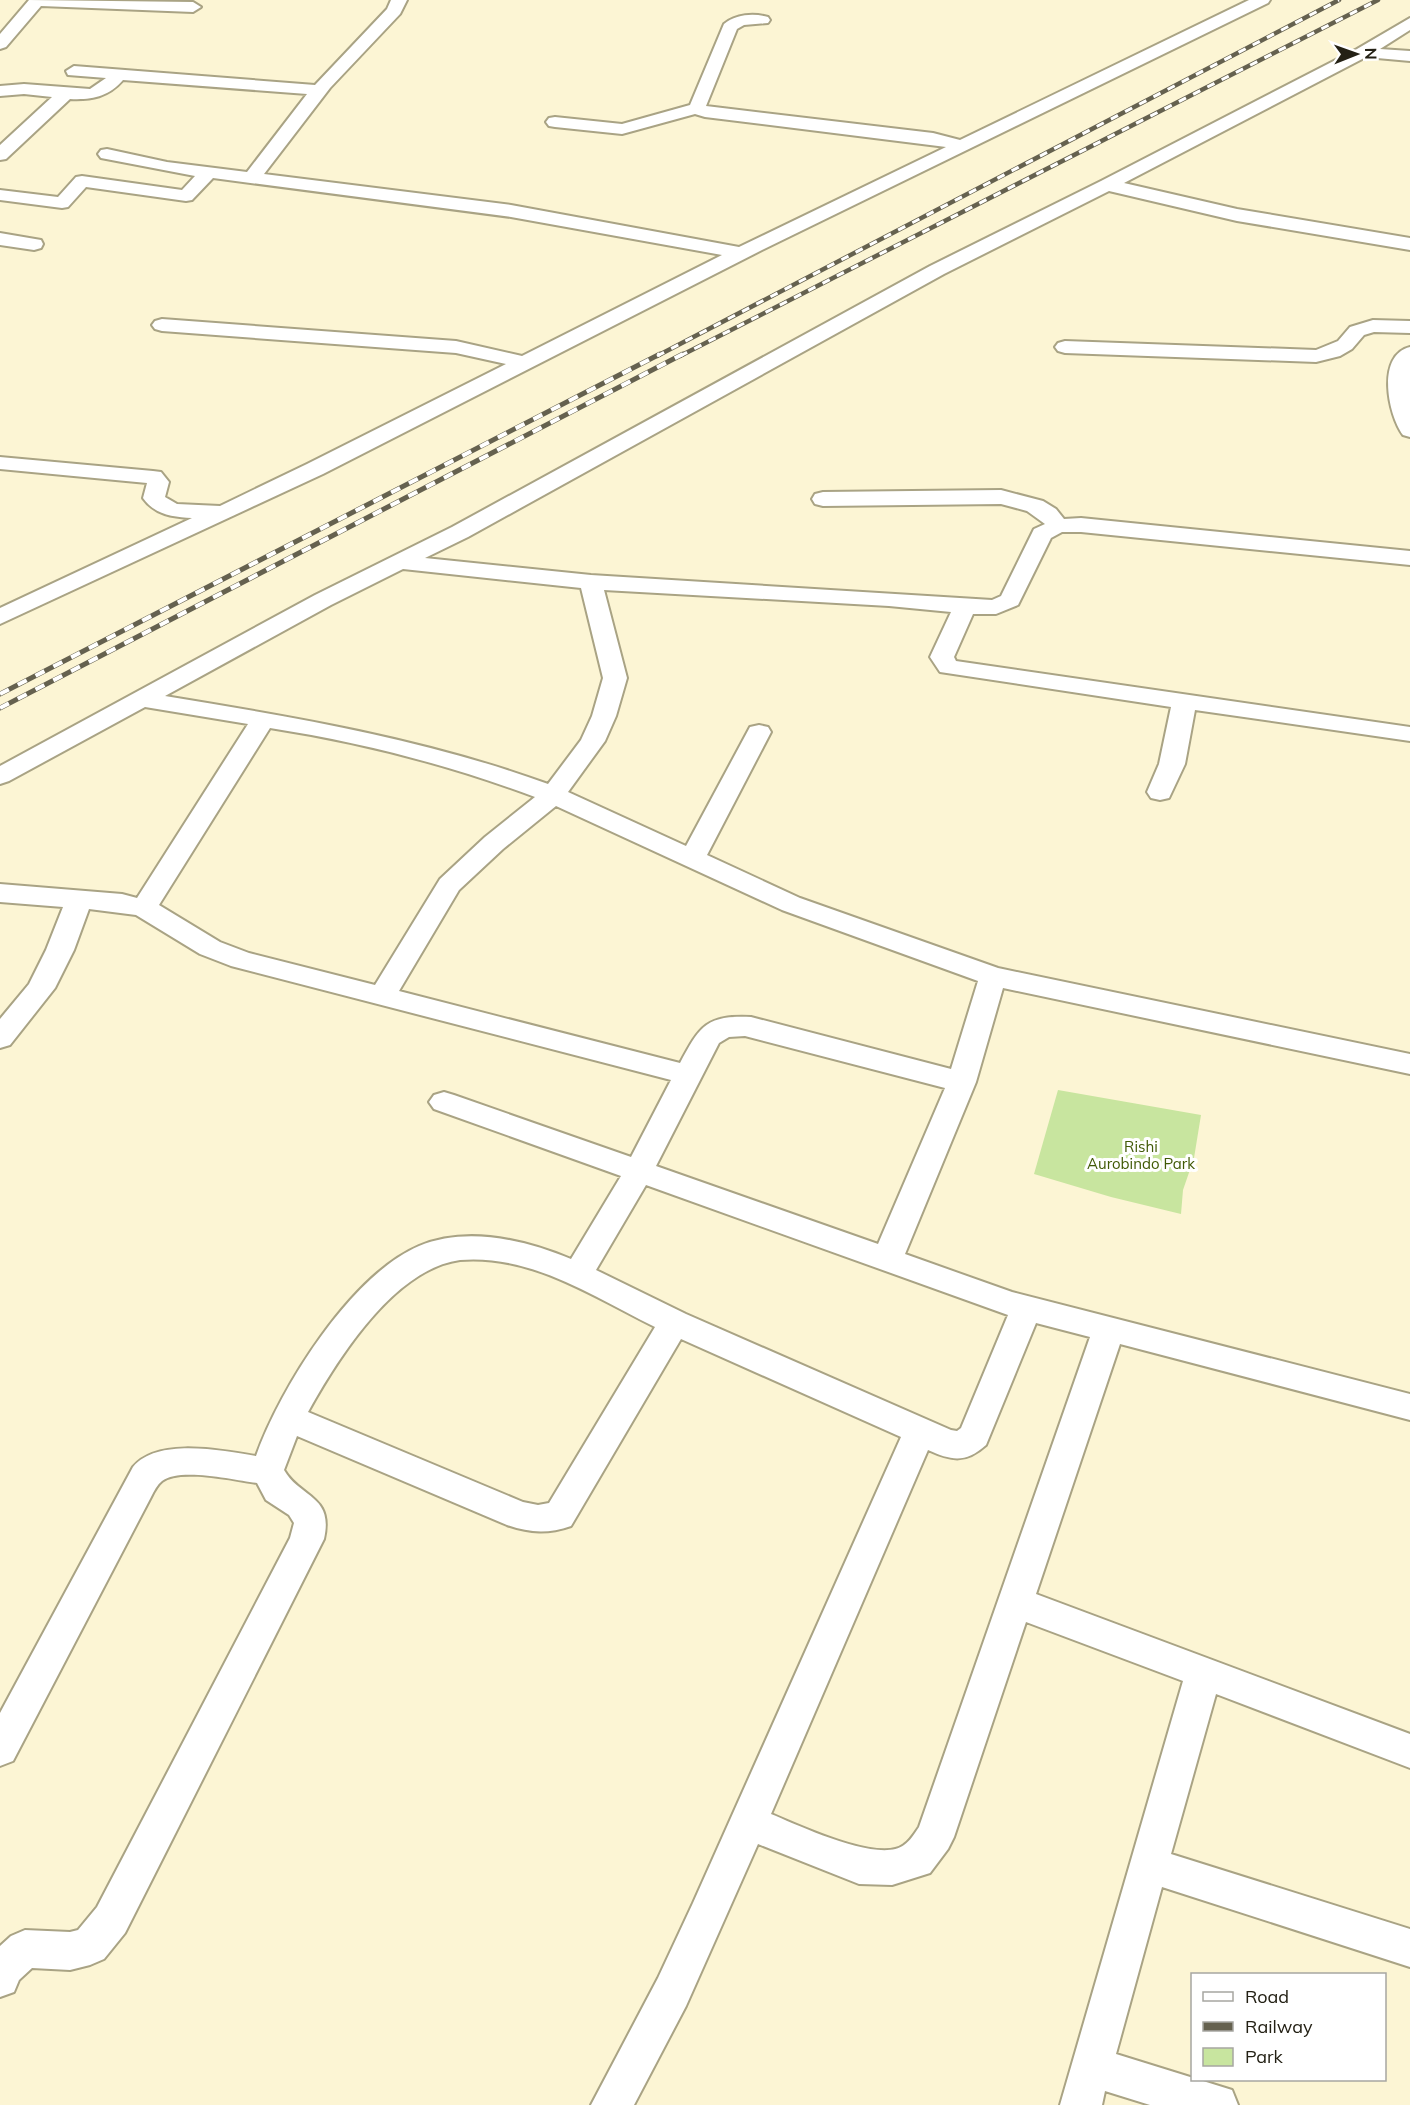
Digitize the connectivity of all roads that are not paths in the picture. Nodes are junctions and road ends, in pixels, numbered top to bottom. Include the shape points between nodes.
1 (399, 0) edge
2 (1262, 0) edge
3 (38, 1) edge
4 (193, 7) dead end
5 (762, 20) dead end
6 (1410, 23) edge
7 (7, 29) edge
8 (0, 44) edge
9 (1363, 51) junction
10 (1410, 56) edge
11 (75, 71) dead end
12 (118, 75) junction
13 (319, 90) junction
14 (0, 91) edge
15 (67, 92) junction
16 (697, 108) junction
17 (555, 122) dead end
18 (961, 145) junction
19 (107, 154) dead end
20 (0, 155) edge
21 (209, 172) junction
22 (252, 178) junction
23 (1107, 185) junction
24 (0, 195) edge
25 (0, 239) edge
26 (34, 244) dead end
27 (1410, 244) edge
28 (742, 253) junction
29 (162, 325) dead end
30 (1410, 327) edge
31 (1065, 347) dead end
32 (1410, 353) edge
33 (524, 363) junction
34 (1410, 431) edge
35 (0, 463) edge
36 (823, 499) dead end
37 (225, 512) junction
38 (1058, 526) junction
39 (1410, 558) edge
40 (400, 562) junction
41 (591, 582) junction
42 (965, 607) junction
43 (0, 617) edge
44 (140, 699) junction
45 (1184, 703) junction
46 (263, 719) junction
47 (759, 732) dead end
48 (1410, 734) edge
49 (0, 776) edge
50 (1160, 792) dead end
51 (553, 795) junction
52 (692, 858) junction
53 (0, 893) edge
54 (79, 899) junction
55 (144, 908) junction
56 (993, 976) junction
57 (382, 996) junction
58 (0, 1038) edge
59 (1410, 1064) edge
60 (689, 1075) junction
61 (962, 1082) junction
62 (444, 1102) dead end
63 (639, 1171) junction
64 (887, 1259) junction
65 (577, 1276) junction
66 (1027, 1307) junction
67 (675, 1323) junction
68 (1109, 1329) junction
69 (1410, 1407) edge
70 (289, 1418) junction
71 (920, 1431) junction
72 (267, 1471) junction
73 (1015, 1602) junction
74 (1204, 1672) junction
75 (0, 1749) edge
76 (1410, 1751) edge
77 (749, 1823) junction
78 (1149, 1865) junction
79 (1410, 1948) edge
80 (0, 1978) edge
81 (1092, 2067) junction
82 (612, 2105) edge
83 (1081, 2105) edge
84 (1217, 2105) edge

1 - 13 street via 394,11
2 - 18 street
3 - 4 street
3 - 7 street
5 - 16 street via 744,20 730,27
6 - 9 street
7 - 8 street
9 - 10 street
9 - 23 street
11 - 12 street
12 - 13 street
12 - 15 street via 100,92
13 - 22 street
14 - 15 street
15 - 20 street
16 - 17 street via 622,129
16 - 18 street via 933,138
18 - 28 street
19 - 21 street
21 - 22 street
21 - 24 street via 186,196 82,182 62,203
22 - 28 street via 511,211
23 - 27 street via 1237,215
23 - 40 street via 937,270
25 - 26 street
28 - 33 street
29 - 33 street via 456,347
30 - 31 street via 1373,326 1357,331 1334,352 1316,356
32 - 34 street via 1399,369 1398,380 1403,417
33 - 37 street
35 - 37 street via 153,477 158,482 154,498 159,505 168,509
36 - 38 street via 1001,498 1035,506
37 - 43 street
38 - 39 street via 1081,525
38 - 42 street via 1042,534 1010,600 996,607
40 - 41 street
40 - 44 street
41 - 42 street
41 - 51 street via 615,678 593,741
42 - 45 street via 942,657 948,667
44 - 46 street
44 - 49 street
45 - 48 street
45 - 50 street via 1172,764
46 - 51 street via 483,769
46 - 55 street
47 - 52 street
51 - 52 street
51 - 57 street via 449,885
52 - 56 street via 791,904
53 - 54 street
54 - 55 street
54 - 58 street via 41,988
55 - 57 street via 210,948 240,960
56 - 59 street
56 - 61 street
57 - 60 street
60 - 61 street via 708,1037 718,1029 732,1026
60 - 63 street
61 - 64 street
62 - 63 street
63 - 64 street
63 - 65 street
64 - 66 street
65 - 67 street
65 - 70 street via 538,1257 477,1247 430,1254 390,1279 358,1312 323,1357
66 - 68 street
66 - 71 street via 974,1436 963,1446
67 - 70 street via 559,1516 538,1519 519,1515
67 - 71 street
68 - 69 street
68 - 73 street
70 - 72 street via 273,1448
71 - 77 street
72 - 75 street via 185,1462 150,1470
72 - 80 street via 278,1490 301,1505 311,1522 307,1539 111,1920 90,1947 70,1951 25,1949 5,1967
73 - 74 street
73 - 77 street via 934,1837 916,1860 892,1867 859,1866
74 - 76 street
74 - 78 street
77 - 82 street via 672,1992
78 - 79 street
78 - 81 street
81 - 83 street
81 - 84 street

